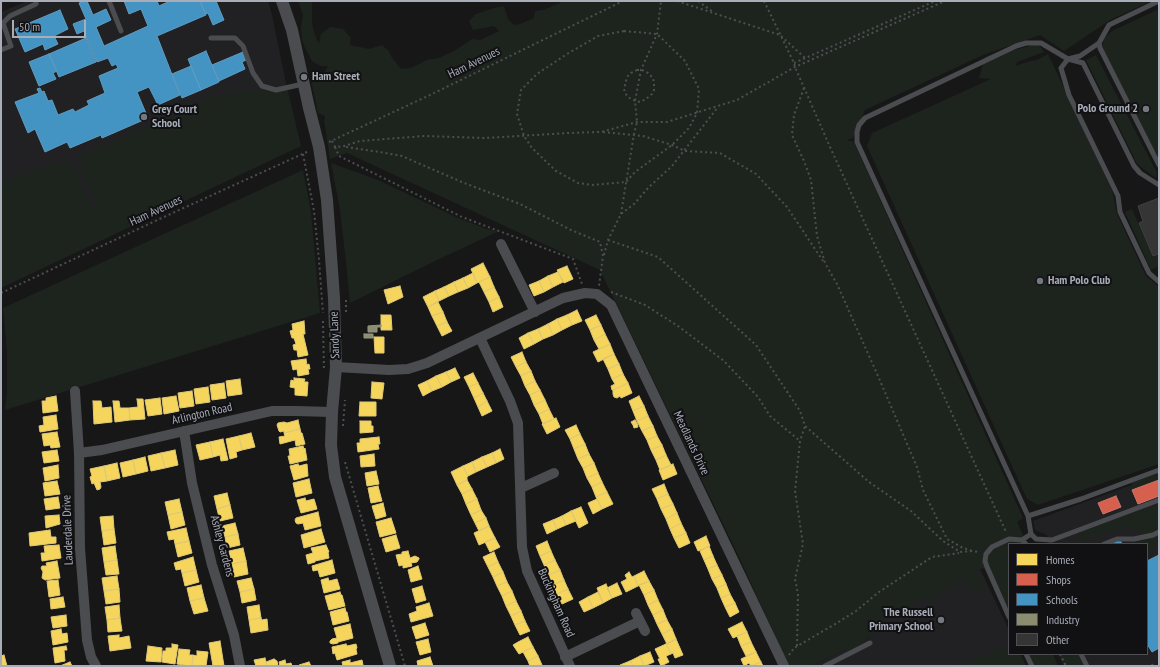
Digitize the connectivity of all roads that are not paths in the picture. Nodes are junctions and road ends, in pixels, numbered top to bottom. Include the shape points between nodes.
1 (36, 1) edge
2 (108, 1) edge
3 (282, 1) edge
4 (1159, 1) edge
5 (121, 30) dead end
6 (211, 38) dead end
7 (1099, 43) junction
8 (1, 50) edge
9 (1068, 59) junction
10 (304, 84) junction
11 (1159, 165) edge
12 (1159, 185) edge
13 (501, 244) dead end
14 (1159, 282) edge
15 (535, 312) junction
16 (480, 338) junction
17 (336, 367) junction
18 (75, 391) dead end
19 (332, 412) junction
20 (184, 431) junction
21 (79, 452) junction
22 (1159, 470) edge
23 (554, 473) dead end
24 (521, 488) junction
25 (1159, 500) edge
26 (1028, 516) junction
27 (1159, 532) edge
28 (1031, 534) junction
29 (1024, 542) edge
30 (1107, 543) edge
31 (1008, 614) edge
32 (640, 622) dead end
33 (870, 643) dead end
34 (1026, 655) edge
35 (1082, 655) edge
36 (565, 656) junction
37 (785, 662) edge
38 (96, 666) edge
39 (240, 666) edge
40 (390, 666) edge
41 (570, 666) edge
42 (825, 666) edge
43 (1032, 666) edge
44 (1087, 666) edge

1 - 8 lane via 36,4 10,16 3,23 11,46
2 - 5 lane
3 - 10 street, Sandy Lane via 292,30
4 - 7 lane via 1109,26
6 - 10 lane via 236,38 243,46 252,73 262,86 276,90
7 - 9 lane via 1080,56
7 - 11 lane
9 - 12 lane via 1083,63 1134,166
9 - 14 lane via 1061,68 1069,95 1118,196 1120,212 1149,273
9 - 26 lane via 1041,43 1016,46 864,118 857,132 857,142
10 - 17 street, Sandy Lane via 319,147 327,207
13 - 15 street
15 - 16 street
15 - 37 street, Meadlands Drive via 564,298 598,291 611,305
16 - 17 street via 427,363 408,369
16 - 24 street, Buckingham Road via 518,424
17 - 19 street, Sandy Lane
18 - 21 street, Lauderdale Drive
19 - 20 street, Arlington Road via 272,412
19 - 40 street, Sandy Lane via 335,477
20 - 21 street, Arlington Road via 102,450
20 - 39 street, Ashley Gardens via 192,483 210,558 234,635
21 - 38 street, Lauderdale Drive via 80,548 87,640 90,657
22 - 26 lane
23 - 24 street
24 - 36 street, Buckingham Road via 522,547 527,571
25 - 28 lane via 1052,540 1036,539
26 - 28 lane
27 - 30 lane
28 - 29 lane
29 - 31 lane via 1009,539 992,546 986,554 987,567
32 - 36 street, Buckingham Road
33 - 42 lane
34 - 43 lane
35 - 44 lane
36 - 41 street, Buckingham Road

